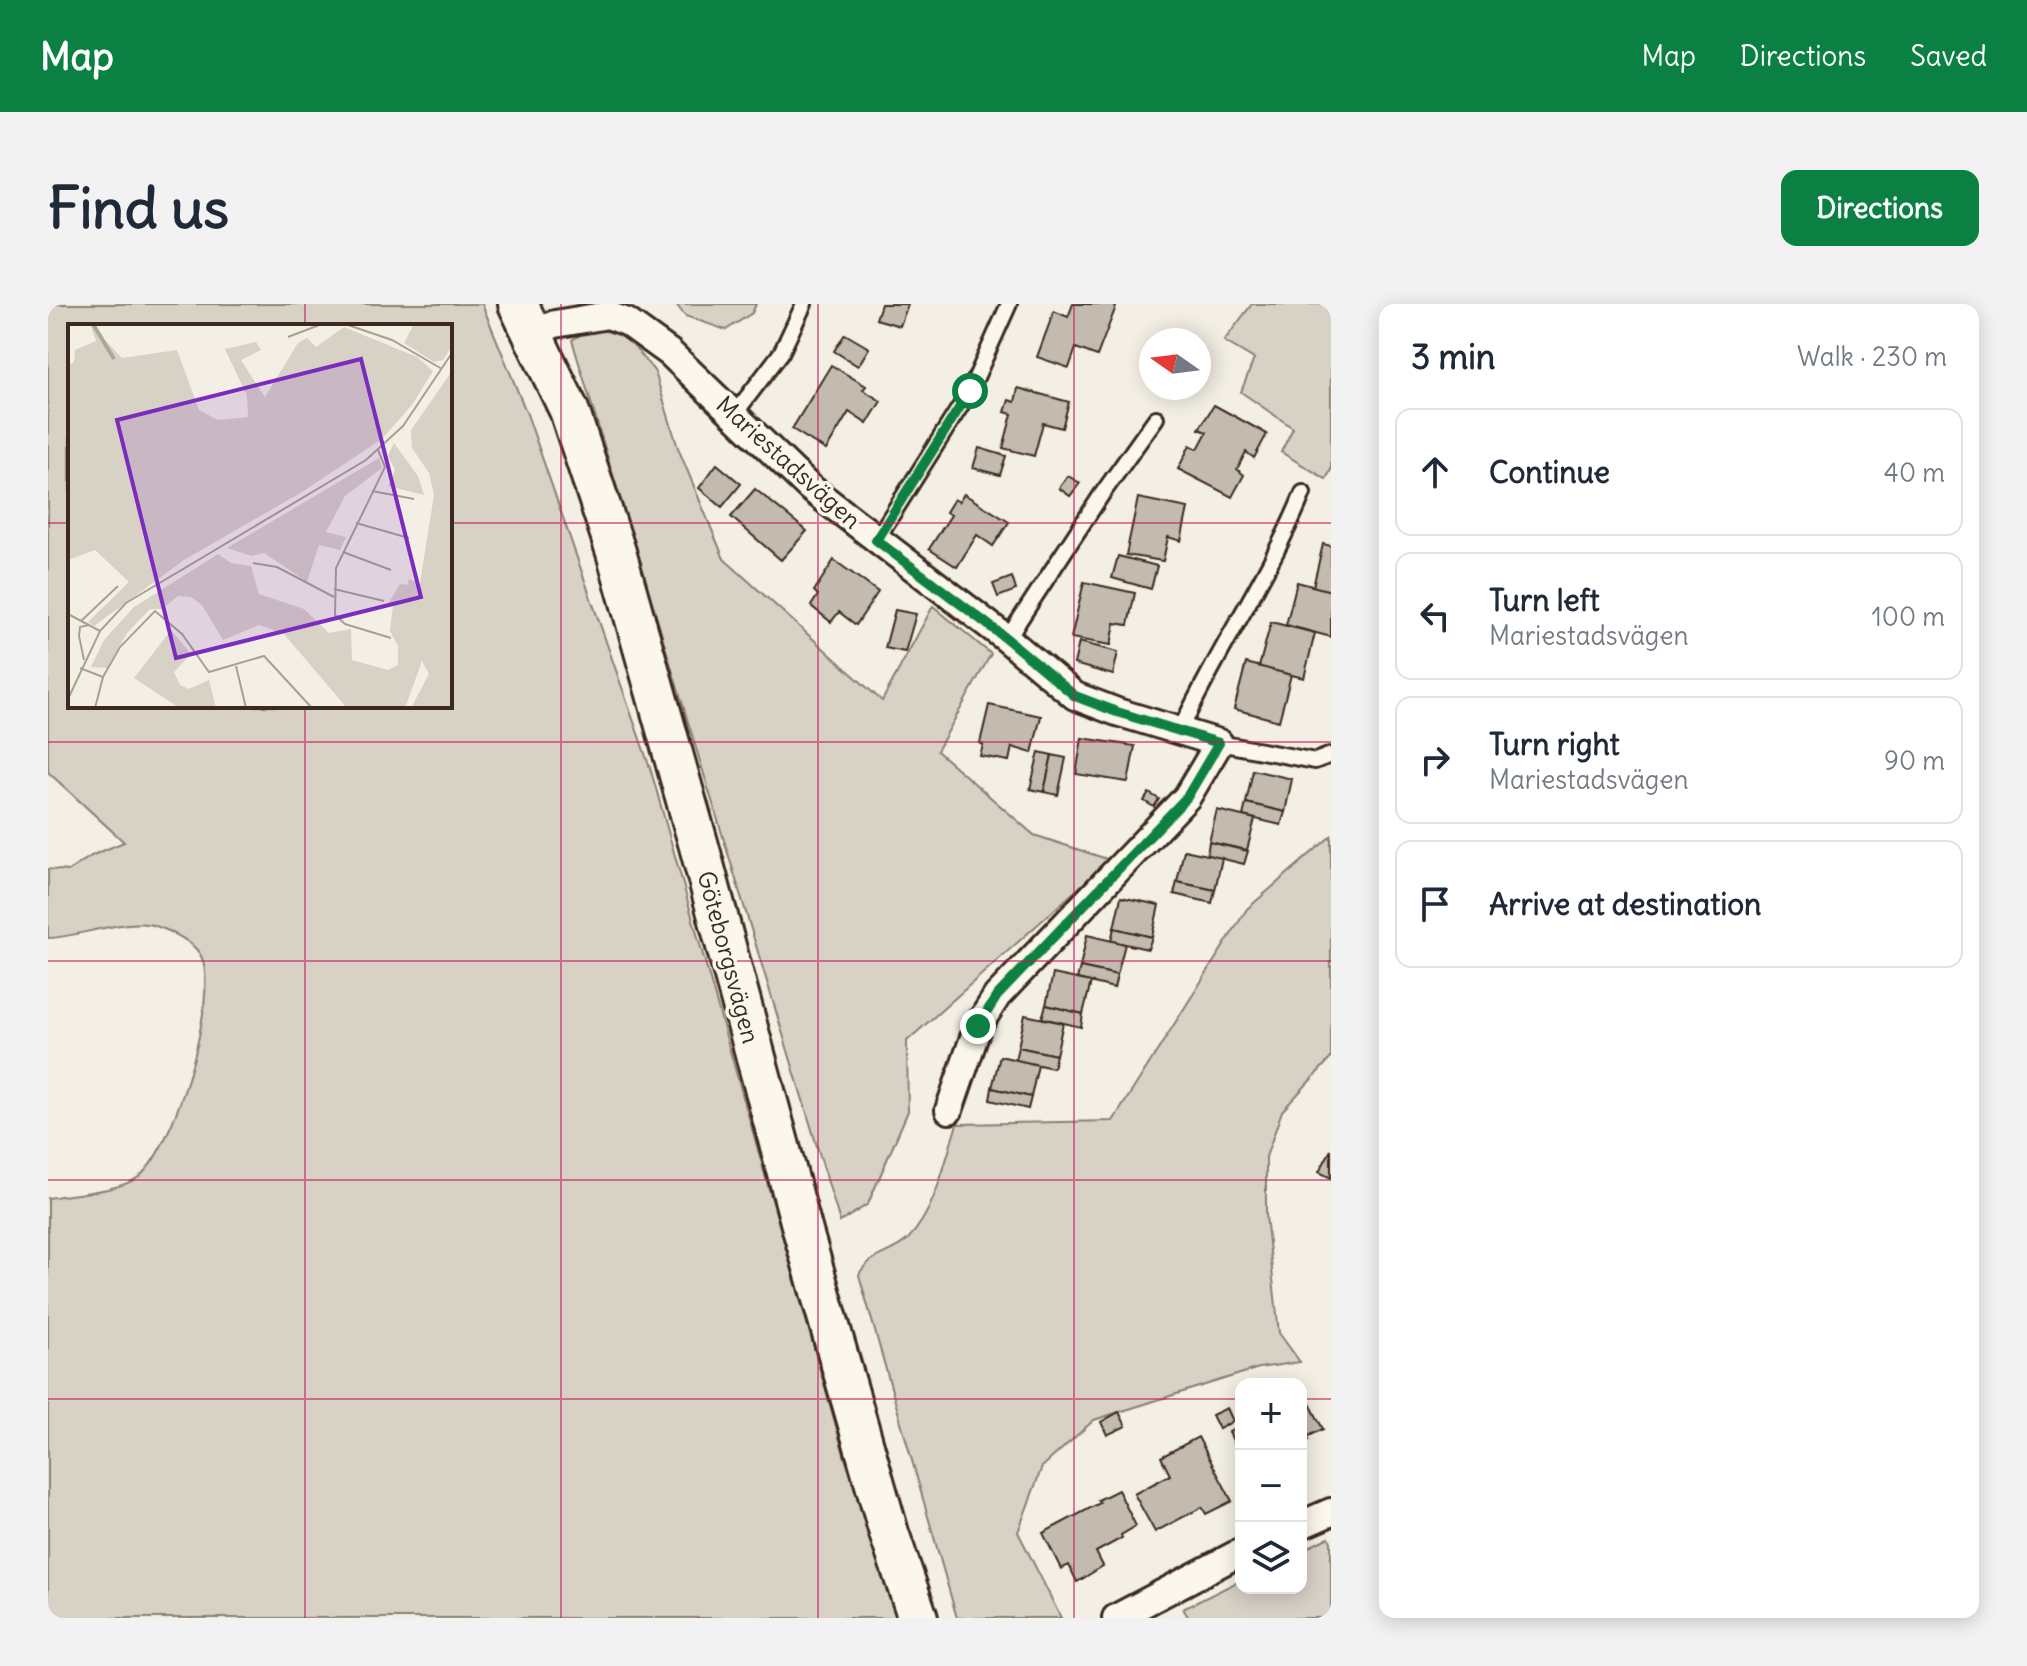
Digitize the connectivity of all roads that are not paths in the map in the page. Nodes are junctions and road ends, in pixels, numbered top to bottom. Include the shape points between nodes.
1 (804, 304) edge
2 (1009, 304) edge
3 (525, 319) edge
4 (733, 416) junction
5 (1156, 418) dead end
6 (1303, 493) dead end
7 (876, 540) junction
8 (1007, 639) junction
9 (1180, 731) junction
10 (1219, 743) junction
11 (1331, 755) edge
12 (949, 1110) dead end
13 (1331, 1512) edge
14 (1307, 1522) edge
15 (1235, 1555) edge
16 (918, 1618) edge
17 (1116, 1618) edge

1 - 4 lane via 781,353
2 - 7 lane via 970,391
3 - 4 street, Mariestadsvägen via 555,324 608,315 627,322 670,353
3 - 16 street, Göteborgsvägen via 569,410 616,552 889,1533
4 - 7 street, Mariestadsvägen
5 - 8 lane
6 - 9 lane
7 - 8 street, Mariestadsvägen
8 - 9 street, Mariestadsvägen via 1075,696
9 - 10 street, Mariestadsvägen
10 - 11 lane via 1315,761
10 - 12 street via 1187,797 997,996 978,1026
13 - 14 street
15 - 17 street

